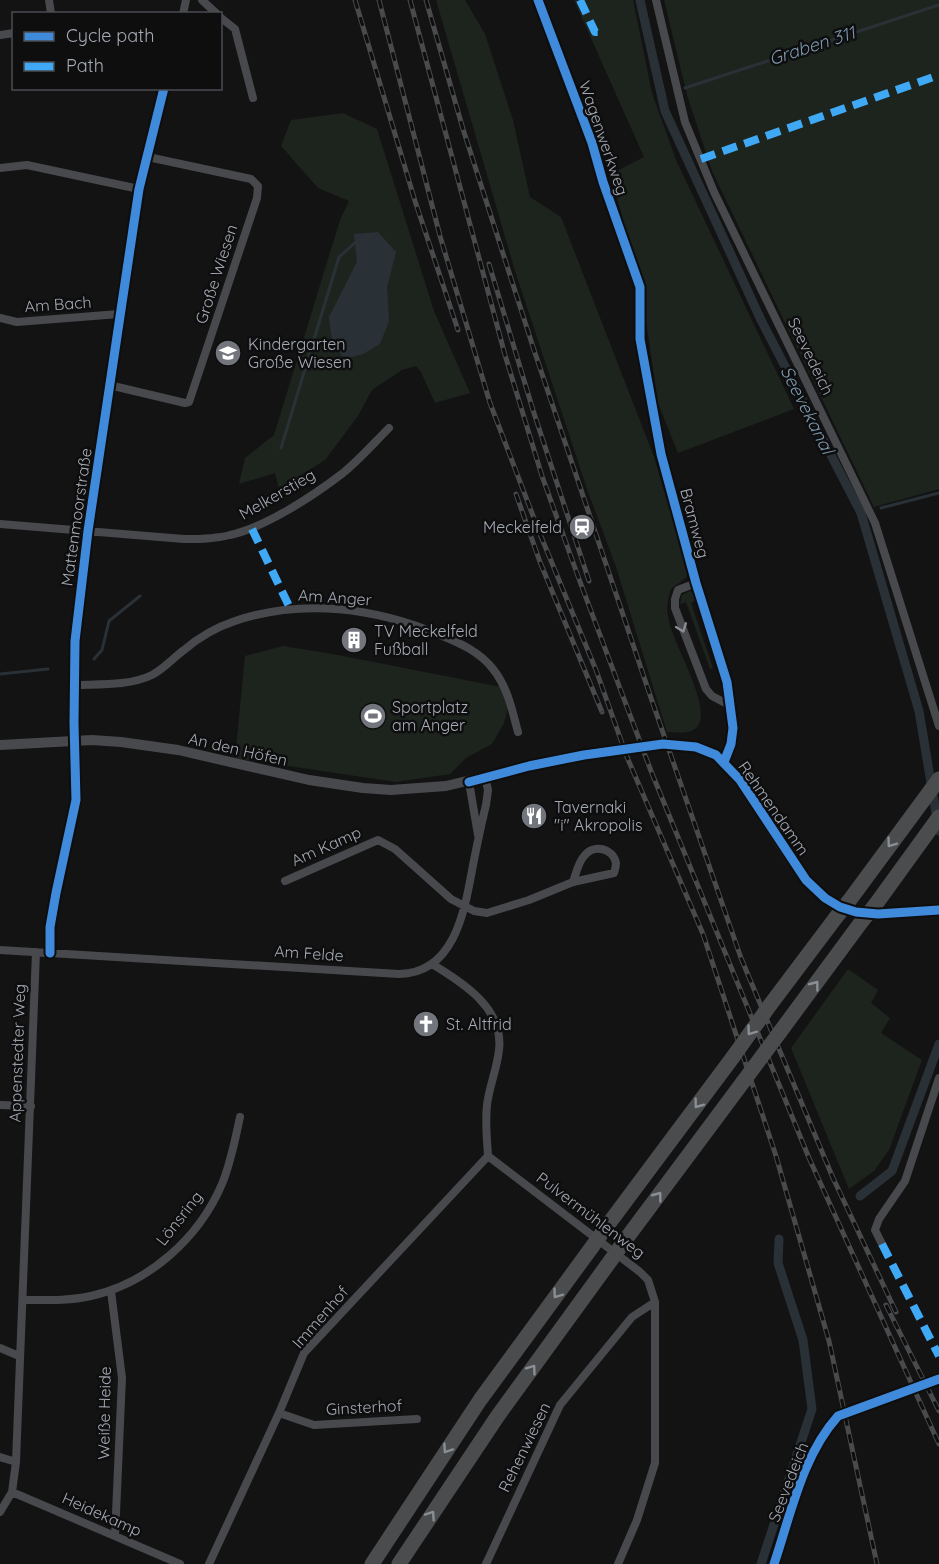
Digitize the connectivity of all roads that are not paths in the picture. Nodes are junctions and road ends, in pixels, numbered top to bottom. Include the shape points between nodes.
1 (202, 0) edge
2 (538, 0) edge
3 (656, 0) edge
4 (215, 12) edge
5 (222, 19) edge
6 (164, 90) edge
7 (253, 98) dead end
8 (148, 157) junction
9 (0, 168) edge
10 (139, 189) junction
11 (640, 286) joint
12 (119, 314) junction
13 (0, 318) edge
14 (109, 385) junction
15 (389, 428) dead end
16 (0, 524) edge
17 (88, 531) junction
18 (696, 583) junction
19 (75, 685) junction
20 (729, 705) junction
21 (939, 726) edge
22 (518, 732) dead end
23 (74, 741) junction
24 (0, 746) edge
25 (724, 762) junction
26 (485, 777) junction
27 (939, 778) edge
28 (469, 782) junction
29 (935, 822) edge
30 (478, 839) junction
31 (285, 881) dead end
32 (573, 882) junction
33 (465, 907) junction
34 (938, 910) edge
35 (0, 950) edge
36 (36, 952) junction
37 (50, 953) junction
38 (432, 963) junction
39 (939, 1078) edge
40 (0, 1105) edge
41 (31, 1106) junction
42 (240, 1117) dead end
43 (488, 1156) junction
44 (882, 1244) dead end
45 (111, 1291) junction
46 (22, 1300) junction
47 (655, 1302) junction
48 (0, 1348) edge
49 (19, 1356) junction
50 (279, 1413) junction
51 (838, 1416) tunnel mouth
52 (417, 1419) dead end
53 (0, 1456) edge
54 (16, 1462) junction
55 (12, 1492) junction
56 (0, 1512) edge
57 (115, 1536) junction
58 (180, 1564) edge
59 (209, 1564) edge
60 (372, 1564) edge
61 (399, 1564) edge
62 (486, 1564) edge
63 (618, 1564) edge
64 (774, 1564) edge

1 - 4 street
2 - 11 street, Wagenwerkweg
3 - 21 street, Seevedeich via 685,122 714,192 874,523
5 - 7 street via 235,29
6 - 8 street, Mattenmoorstraße
8 - 10 street, Mattenmoorstraße
8 - 14 street, Große Wiesen via 251,179 258,186 257,198 189,402
9 - 10 street via 27,165
10 - 12 street, Mattenmoorstraße
11 - 18 street, Bramweg via 640,339 645,372 661,454
12 - 13 street, Am Bach via 17,322
12 - 14 street, Mattenmoorstraße
14 - 17 street, Mattenmoorstraße
15 - 17 street, Melkerstieg via 344,472 294,506 252,528 208,539
16 - 17 street, Melkerstieg
17 - 19 street, Mattenmoorstraße via 75,641
18 - 20 street, Bramweg via 727,682
18 -> 20 street, Bramweg via 678,590 675,608 706,689
19 - 22 street, Am Anger via 132,682 151,675 208,633 243,619 291,608 326,608 416,625 474,651 505,687
19 - 23 street, Mattenmoorstraße
20 - 25 street, Bramweg via 733,728
23 - 24 street, An den Höfen
23 - 28 street, An den Höfen via 168,749 363,788 419,789
23 - 37 street, Mattenmoorstraße via 76,800 50,927
25 - 26 street, Rehmendamm, bridge via 708,751 663,744 558,759
25 - 34 street, Rehmendamm via 806,880 825,898 848,909 878,914
26 - 28 street, Rehmendamm
26 - 30 street via 488,790
27 -> 60 highway, bridge via 480,1400
28 - 30 street
61 -> 29 highway, bridge via 497,1417
30 - 33 street
31 - 33 street, Am Kamp via 378,840 395,849
32 - 32 street via 584,855 594,849 611,854 616,863 614,873
32 - 33 street via 487,913
33 - 38 street, Am Felde via 458,931
35 - 36 street, Am Felde
36 - 37 street, Am Felde
36 - 41 street, Appenstedter Weg
37 - 38 street, Am Felde via 399,974
38 - 43 street via 473,991 496,1025 500,1040 487,1104
39 - 44 street via 905,1181 875,1230
40 - 41 street
41 - 46 street, Appenstedter Weg
42 - 45 street, Lönsring via 221,1185 194,1229 163,1262
43 - 47 street, Pulvermühlenweg via 640,1272 648,1280
43 - 50 street, Immenhof via 304,1353
45 - 46 street, Lönsring via 67,1300
45 - 57 street, Weiße Heide via 122,1378
46 - 49 street, Appenstedter Weg
47 - 62 street, Rehenwiesen via 632,1317 560,1405
47 - 63 street, Pulvermühlenweg via 655,1463
48 - 49 street
49 - 54 street, Appenstedter Weg
50 - 52 street, Ginsterhof via 314,1425
50 - 59 street, Immenhof
51 - 64 street, Seevedeich via 811,1454
53 - 54 street
54 - 55 street, Appenstedter Weg
55 - 56 street, Appenstedter Weg
55 - 57 street, Heidekamp
57 - 58 street, Heidekamp

